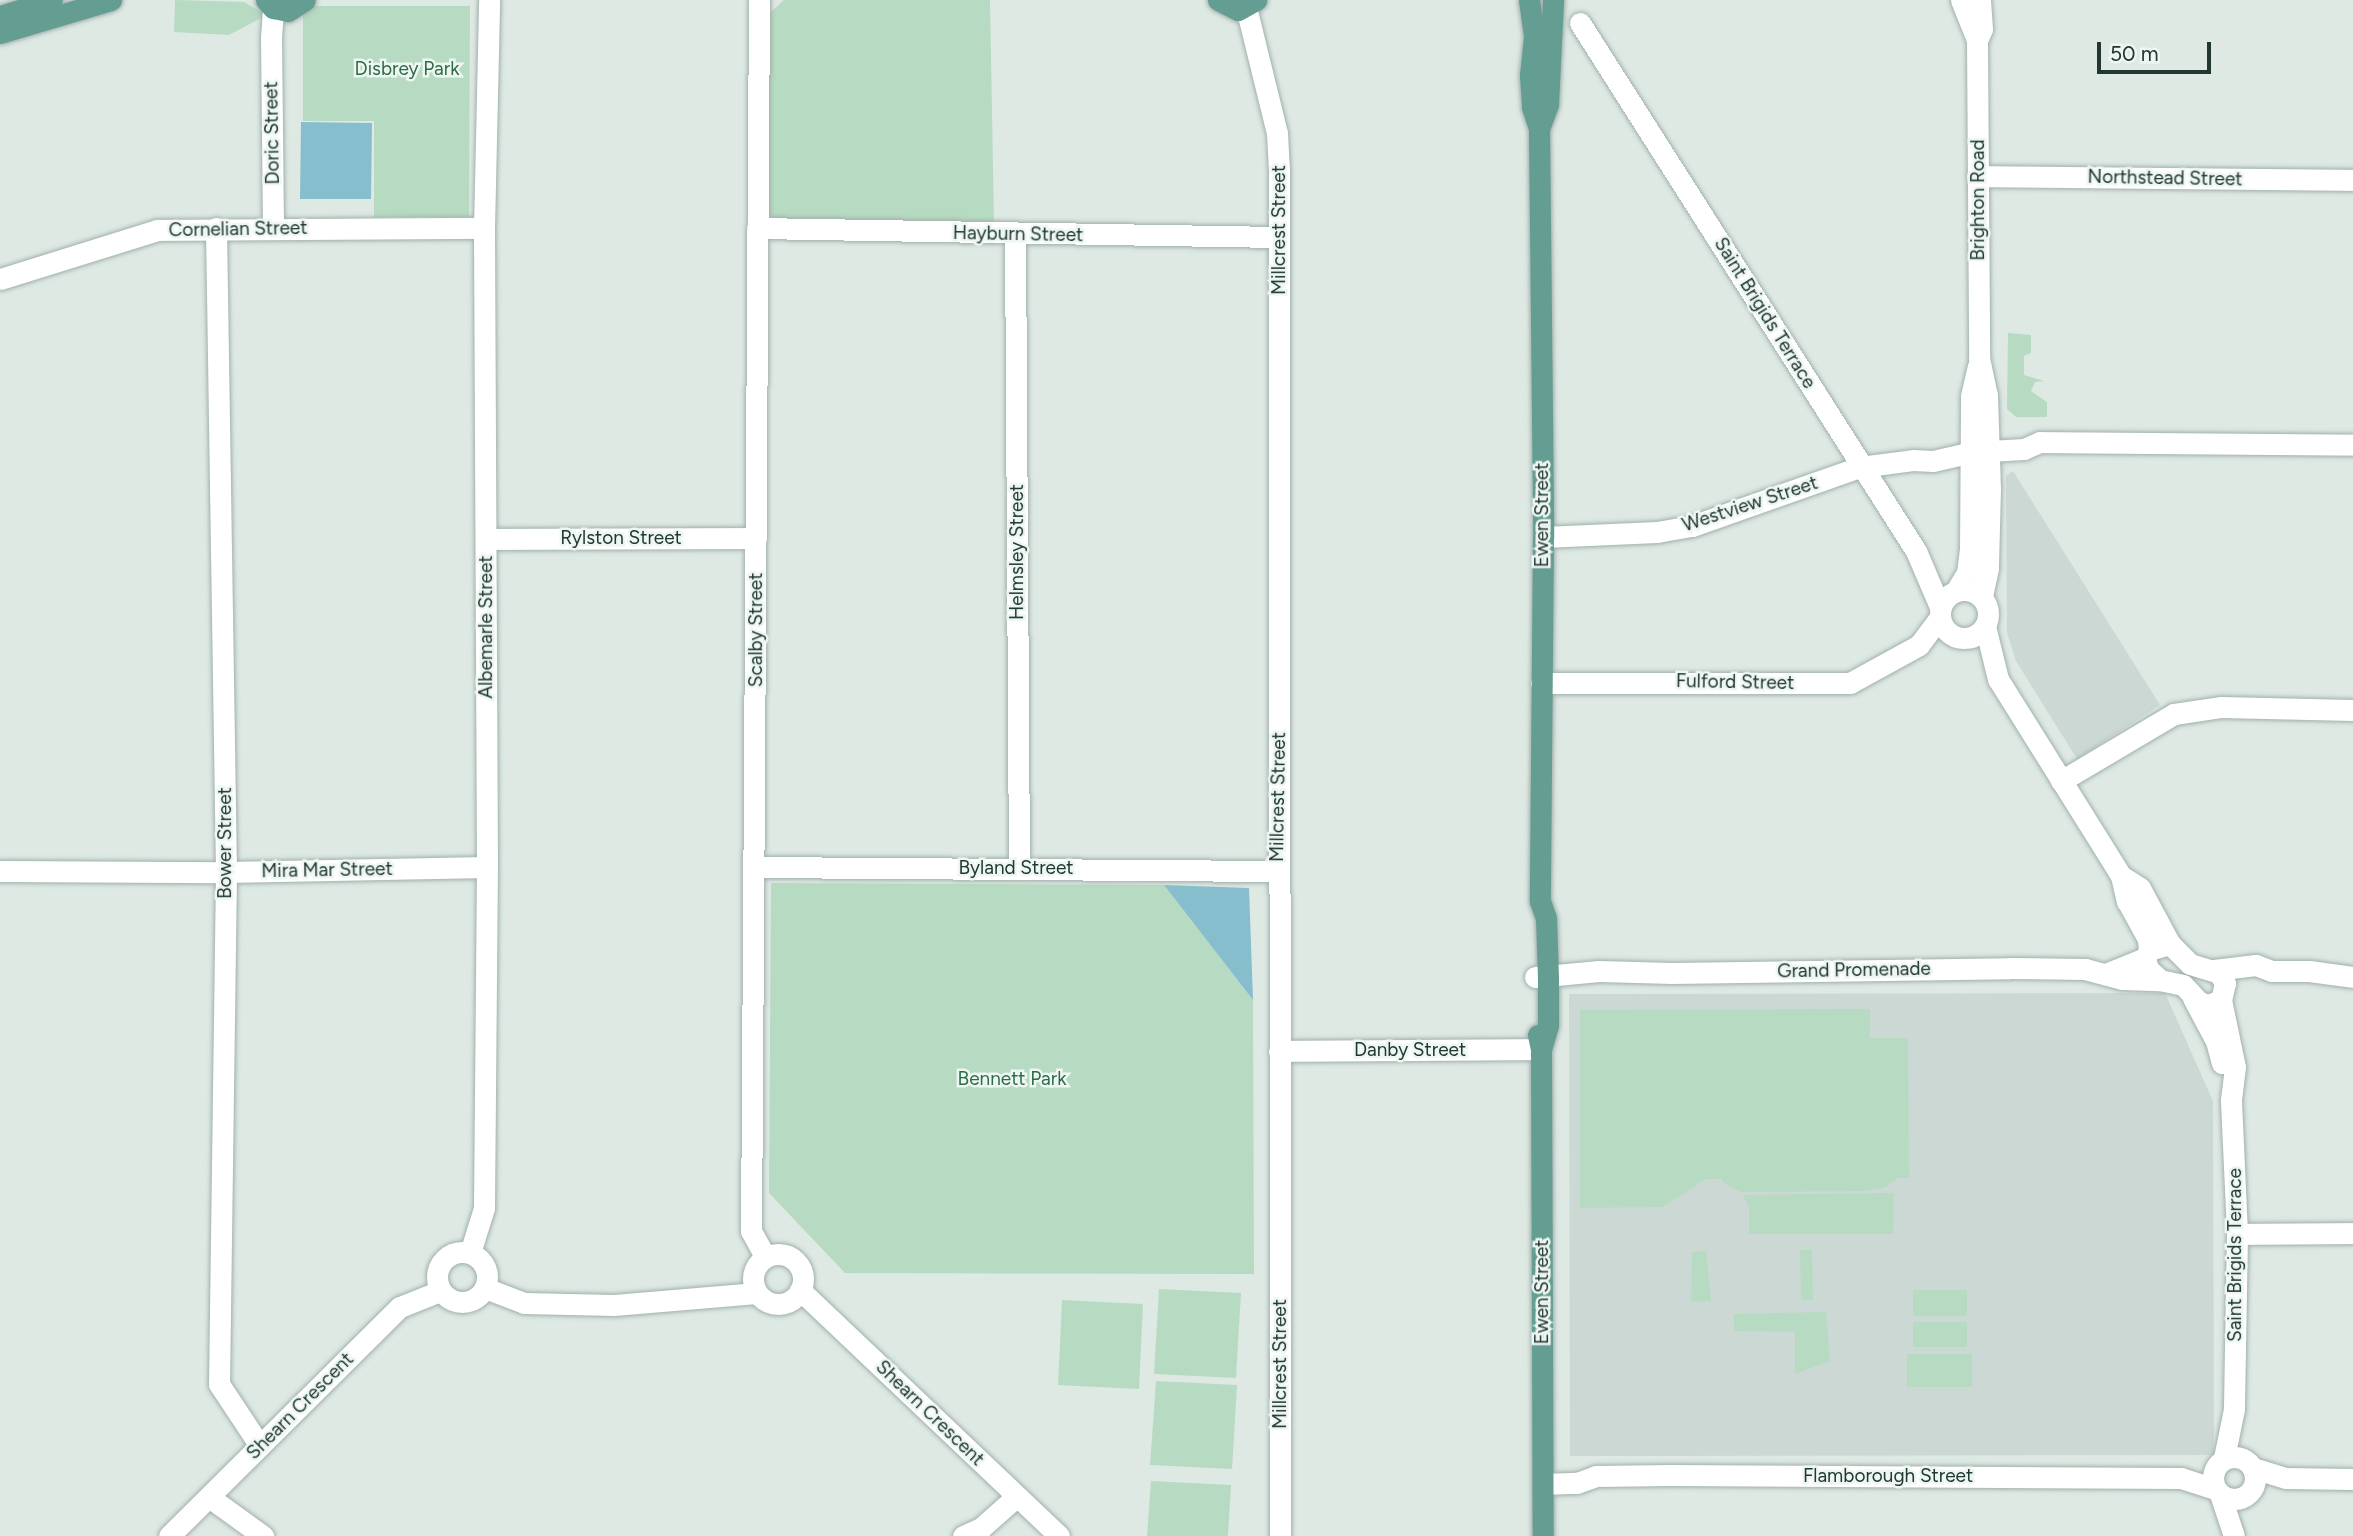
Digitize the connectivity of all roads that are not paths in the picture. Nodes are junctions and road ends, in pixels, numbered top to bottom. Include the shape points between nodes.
1 (52, 0) edge
2 (111, 0) edge
3 (489, 0) edge
4 (759, 0) edge
5 (1529, 0) edge
6 (1553, 0) edge
7 (1961, 0) edge
8 (1980, 0) edge
9 (284, 3) edge
10 (1242, 3) edge
11 (0, 16) edge
12 (1580, 23) dead end
13 (0, 33) edge
14 (1977, 41) junction
15 (1539, 129) junction
16 (1977, 176) junction
17 (2353, 180) edge
18 (273, 227) junction
19 (216, 228) junction
20 (484, 228) junction
21 (757, 228) junction
22 (1015, 235) junction
23 (1279, 237) junction
24 (0, 279) edge
25 (1980, 443) junction
26 (2353, 445) edge
27 (1860, 467) junction
28 (1543, 537) junction
29 (756, 538) junction
30 (486, 539) junction
31 (1956, 591) junction
32 (1982, 597) junction
33 (1940, 612) junction
34 (1985, 626) junction
35 (1960, 638) junction
36 (1919, 645) junction
37 (1998, 679) junction
38 (1541, 683) junction
39 (2353, 710) edge
40 (2061, 781) junction
41 (487, 867) junction
42 (755, 867) junction
43 (1019, 868) junction
44 (0, 871) edge
45 (1277, 871) junction
46 (226, 872) junction
47 (2155, 951) junction
48 (1541, 969) junction
49 (2108, 973) junction
50 (2353, 977) edge
51 (2160, 980) junction
52 (2220, 986) junction
53 (2193, 998) junction
54 (1542, 1049) junction
55 (1279, 1051) junction
56 (2231, 1101) junction
57 (2353, 1233) edge
58 (2237, 1234) junction
59 (470, 1253) junction
60 (765, 1256) junction
61 (485, 1288) junction
62 (800, 1290) junction
63 (440, 1291) junction
64 (756, 1293) junction
65 (260, 1446) junction
66 (2239, 1473) junction
67 (1543, 1476) junction
68 (2181, 1478) junction
69 (2353, 1479) edge
70 (2218, 1491) junction
71 (1017, 1496) junction
72 (209, 1497) junction
73 (169, 1536) edge
74 (263, 1536) edge
75 (963, 1536) edge
76 (1059, 1536) edge
77 (1280, 1536) edge
78 (1543, 1536) edge
79 (2234, 1536) edge

1 - 11 main road
2 - 13 main road
3 - 20 street, Albemarle Street
4 - 21 street, Scalby Street
5 - 6 main road via 1542,4
5 - 15 main road, Ewen Street via 1534,37 1532,107
6 - 15 main road, Ewen Street via 1548,104
7 - 14 street, Brighton Road
8 - 14 street, Brighton Road via 1982,29
9 - 18 street, Doric Street via 271,38
10 - 23 street, Millcrest Street via 1277,133
12 - 27 street, Saint Brigids Terrace
14 - 16 street, Brighton Road
15 - 28 main road, Ewen Street
16 - 17 street, Northstead Street
16 - 25 street, Brighton Road via 1979,358 1971,396
18 - 19 street, Cornelian Street
18 - 20 street, Cornelian Street
19 - 24 street, Cornelian Street via 157,230
19 - 46 street, Bower Street
20 - 30 street, Albemarle Street
21 - 22 street, Hayburn Street
21 - 29 street, Scalby Street
22 - 23 street, Hayburn Street
22 - 43 street, Helmsley Street
23 - 45 street, Millcrest Street
25 - 26 street, Westview Street via 2024,449 2040,442
25 - 27 street, Westview Street via 1933,461
25 - 31 street, Brighton Road via 1967,573
25 - 32 street, Brighton Road via 1988,568
27 - 28 street, Westview Street via 1692,526
27 - 33 street, Saint Brigids Terrace via 1916,551
28 - 38 main road, Ewen Street
29 - 30 street, Rylston Street
29 - 42 street, Scalby Street
30 - 41 street, Albemarle Street
31 - 32 street
31 - 33 street via 1944,600
32 - 34 street via 1988,609
33 - 35 street via 1950,634
33 - 36 street, Fulford Street
34 - 35 street via 1978,634
34 - 37 street
35 - 36 street, Fulford Street
35 - 37 street
36 - 38 street, Fulford Street via 1850,683
37 - 40 street
38 - 48 main road, Ewen Street via 1541,901 1534,918
39 - 40 street via 2221,706 2174,714
40 - 47 street via 2121,876 2140,888
41 - 46 street, Mira Mar Street
41 - 59 street, Albemarle Street via 484,1208
42 - 43 street, Byland Street
42 - 60 street, Scalby Street via 751,1231
43 - 45 street, Byland Street
44 - 46 street, Mira Mar Street
45 - 55 street, Millcrest Street
46 - 65 street, Bower Street via 219,1384
47 - 49 street, Grand Promenade
47 - 51 street via 2148,969
47 - 52 street via 2190,964
48 - 49 street, Grand Promenade via 1580,964 1599,971 1672,973 2032,968
48 - 54 main road, Ewen Street via 1536,1025
49 - 51 street, Grand Promenade via 2122,979
50 - 52 street via 2272,971 2256,965
51 - 53 street via 2183,985
52 - 53 street via 2208,1005
52 - 56 street, Saint Brigids Terrace via 2235,1067
53 - 56 street, Saint Brigids Terrace via 2216,1041 2222,1080
54 - 55 street, Danby Street
54 - 67 main road, Ewen Street
55 - 77 street, Millcrest Street
56 - 58 street, Saint Brigids Terrace
57 - 58 street
58 - 66 street, Saint Brigids Terrace via 2234,1409
59 - 61 street via 487,1270
59 - 63 street via 446,1257 436,1278
60 - 62 street via 785,1254 801,1265 804,1286
60 - 64 street via 753,1273
61 - 63 street via 472,1301 461,1303
61 - 64 street via 524,1303 614,1305
62 - 64 street via 792,1302 772,1305
62 - 71 street, Shearn Crescent
63 - 65 street, Shearn Crescent via 400,1307
65 - 72 street, Shearn Crescent
66 - 68 street, Flamborough Street
66 - 69 street
66 - 70 street, Saint Brigids Terrace
66 - 70 street, Flamborough Street via 2234,1499
66 - 79 street, Saint Brigids Terrace
67 - 68 street, Flamborough Street via 1578,1470 1596,1476
67 - 78 main road, Ewen Street
68 - 70 street, Flamborough Street
70 - 79 street, Saint Brigids Terrace
71 - 75 street via 981,1528
71 - 76 street, Shearn Crescent
72 - 73 street, Shearn Crescent
72 - 74 street

